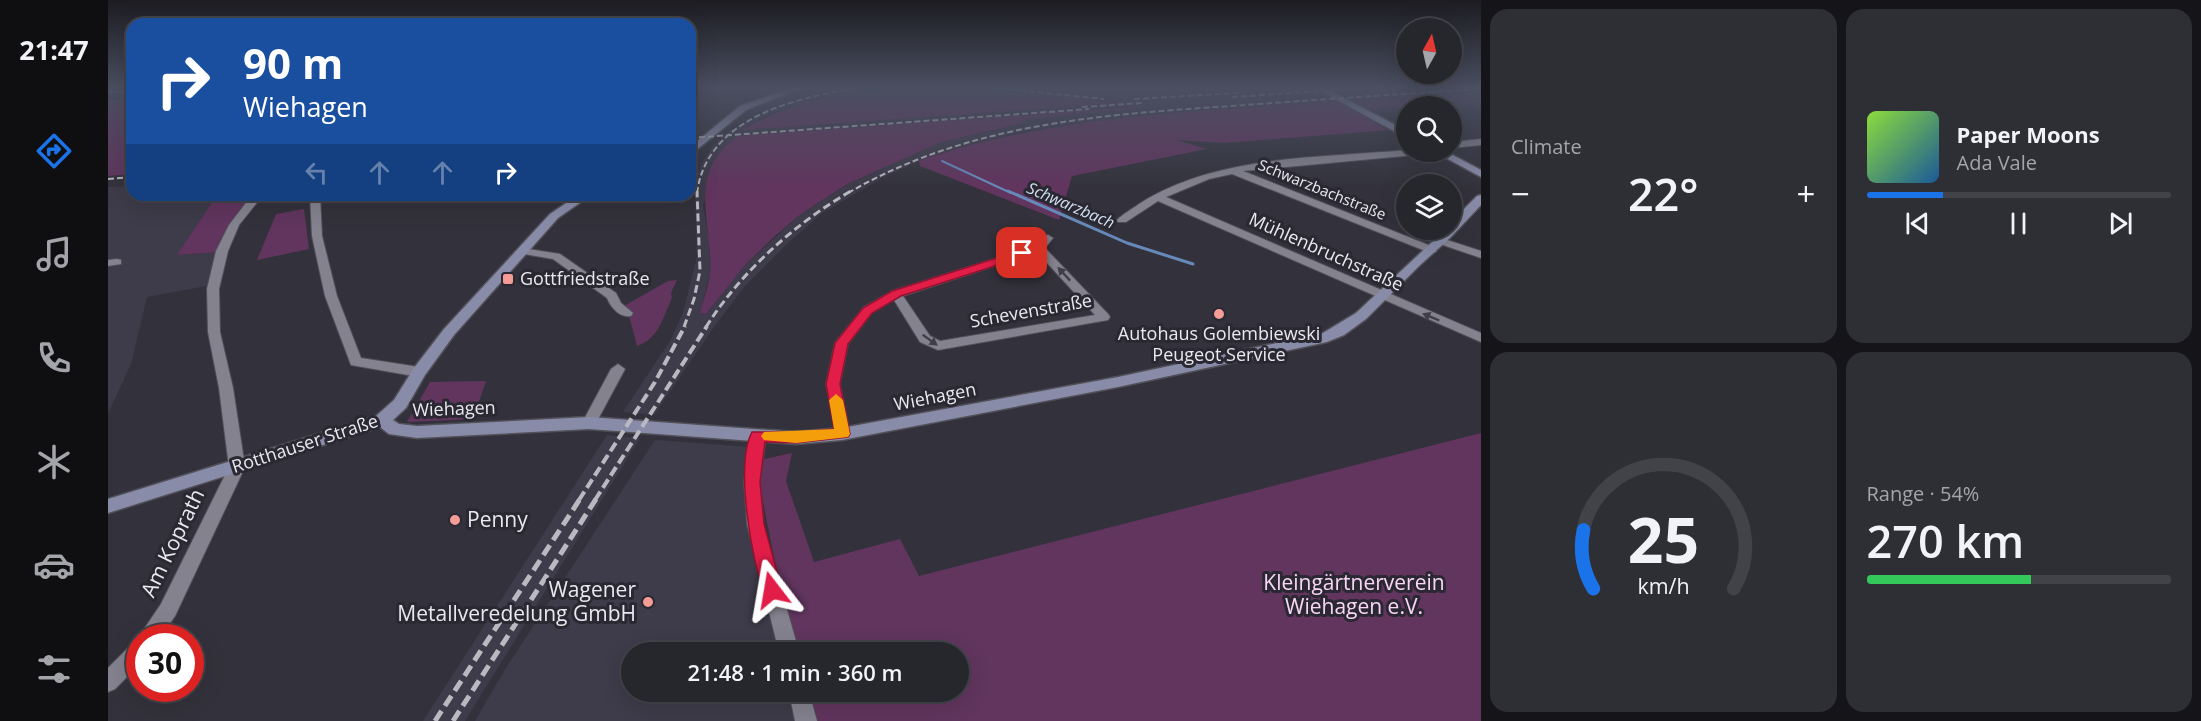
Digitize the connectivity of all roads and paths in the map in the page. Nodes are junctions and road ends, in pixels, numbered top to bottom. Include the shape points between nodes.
1 (728, 121) edge
2 (1380, 121) edge
3 (1396, 129) edge
4 (1481, 142) edge
5 (1462, 144) edge
6 (696, 147) edge
7 (1396, 154) edge
8 (1459, 162) edge
9 (1234, 171) junction
10 (1481, 174) edge
11 (1157, 197) junction
12 (1481, 198) edge
13 (251, 201) edge
14 (315, 201) edge
15 (576, 201) edge
16 (1462, 218) edge
17 (1122, 220) dead end
18 (1048, 238) dead end
19 (1441, 240) edge
20 (1436, 246) junction
21 (1039, 248) junction
22 (522, 251) junction
23 (1481, 255) edge
24 (896, 294) junction
25 (1381, 296) junction
26 (627, 313) dead end
27 (1481, 338) edge
28 (618, 369) dead end
29 (419, 372) junction
30 (382, 420) junction
31 (589, 423) junction
32 (842, 434) junction
33 (758, 436) junction
34 (237, 467) junction
35 (108, 506) edge
36 (158, 624) edge
37 (786, 642) edge
38 (126, 664) edge
39 (108, 681) edge
40 (801, 702) edge
41 (806, 721) edge

1 - 6 main road
2 - 3 main road
4 - 5 street
7 - 9 street
8 - 10 main road
9 - 11 street via 1206,177
9 - 20 street, Schwarzbachstraße
11 - 17 street
11 - 25 street, Mühlenbruchstraße
12 - 16 main road, Wiehagen
13 - 34 street via 222,251 213,289 214,332
14 - 29 street via 317,236 331,296 356,362
15 - 22 main road, Rotthauser Straße via 554,216
18 - 21 street
19 - 20 main road, Wiehagen
20 - 23 street, Schwarzbachstraße
20 - 25 main road, Wiehagen
21 - 24 street
24 -> 21 street, Schevenstraße via 925,339 938,346 1104,317
22 - 26 street via 556,256 612,296
22 - 29 main road, Rotthauser Straße via 449,332
24 - 32 street via 868,310 842,343 833,384
27 -> 25 street, Mühlenbruchstraße
25 - 32 main road, Wiehagen via 1340,332 1313,341
28 - 31 street
29 - 30 main road, Rotthauser Straße via 400,404
30 - 31 main road, Wiehagen via 395,430 417,432
30 - 34 main road, Rotthauser Straße
31 - 33 main road, Wiehagen
32 - 33 main road, Wiehagen
33 - 37 street via 752,482 756,524
34 - 35 main road, Rotthauser Straße
34 - 36 street, Am Koprath
38 - 39 street
40 - 41 street

